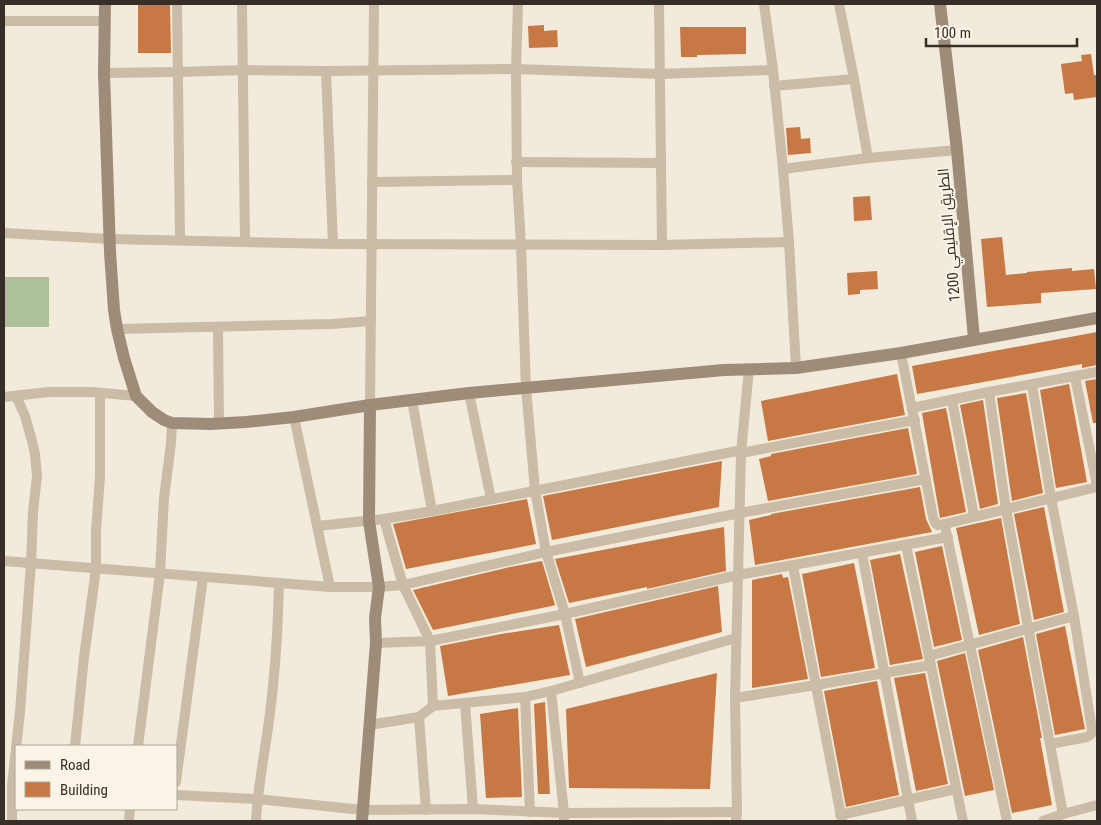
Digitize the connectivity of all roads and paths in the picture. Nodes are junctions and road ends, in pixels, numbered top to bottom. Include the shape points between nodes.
1 (105, 4) edge
2 (177, 4) edge
3 (242, 4) edge
4 (374, 4) edge
5 (518, 4) edge
6 (658, 4) edge
7 (764, 4) edge
8 (839, 4) edge
9 (940, 4) edge
10 (4, 20) edge
11 (105, 21) junction
12 (516, 69) junction
13 (243, 70) junction
14 (373, 70) junction
15 (773, 70) junction
16 (326, 71) junction
17 (178, 72) junction
18 (104, 73) junction
19 (660, 74) junction
20 (854, 78) junction
21 (774, 86) junction
22 (957, 150) junction
23 (868, 158) junction
24 (516, 162) junction
25 (661, 163) junction
26 (783, 170) junction
27 (517, 180) junction
28 (372, 182) junction
29 (4, 233) edge
30 (110, 239) junction
31 (180, 240) junction
32 (246, 242) junction
33 (789, 242) junction
34 (333, 244) junction
35 (371, 244) junction
36 (521, 245) junction
37 (662, 246) junction
38 (1097, 318) edge
39 (370, 320) junction
40 (218, 327) junction
41 (117, 329) junction
42 (974, 339) junction
43 (901, 352) junction
44 (796, 368) junction
45 (749, 369) junction
46 (1097, 372) edge
47 (1075, 376) junction
48 (1032, 385) junction
49 (526, 388) junction
50 (989, 392) junction
51 (469, 393) junction
52 (100, 394) junction
53 (16, 396) junction
54 (136, 396) junction
55 (4, 398) edge
56 (412, 400) junction
57 (952, 400) junction
58 (370, 405) junction
59 (912, 408) junction
60 (294, 417) junction
61 (915, 420) junction
62 (172, 423) junction
63 (219, 424) junction
64 (742, 451) junction
65 (926, 479) junction
66 (1097, 486) edge
67 (535, 490) junction
68 (1051, 498) junction
69 (491, 499) junction
70 (1006, 509) junction
71 (432, 511) junction
72 (740, 513) junction
73 (974, 516) junction
74 (384, 519) junction
75 (369, 521) junction
76 (945, 524) junction
77 (317, 526) junction
78 (948, 537) junction
79 (906, 545) junction
80 (546, 552) junction
81 (862, 553) junction
82 (4, 561) edge
83 (31, 563) junction
84 (794, 566) junction
85 (96, 569) junction
86 (160, 573) junction
87 (738, 575) junction
88 (203, 576) junction
89 (279, 583) junction
90 (403, 585) junction
91 (330, 587) junction
92 (379, 587) junction
93 (565, 614) junction
94 (1074, 616) junction
95 (1029, 628) junction
96 (736, 638) junction
97 (430, 641) junction
98 (376, 644) junction
99 (971, 645) junction
100 (930, 661) junction
101 (884, 673) junction
102 (580, 683) junction
103 (816, 685) junction
104 (551, 691) junction
105 (525, 697) junction
106 (735, 698) junction
107 (465, 703) junction
108 (433, 706) junction
109 (419, 717) junction
110 (369, 725) junction
111 (1050, 744) junction
112 (16, 745) edge
113 (76, 745) edge
114 (138, 745) edge
115 (15, 753) edge
116 (178, 767) edge
117 (11, 785) edge
118 (956, 789) junction
119 (178, 794) edge
120 (257, 799) junction
121 (908, 800) junction
122 (1097, 806) edge
123 (426, 810) junction
124 (453, 810) junction
125 (473, 810) junction
126 (530, 812) junction
127 (1063, 814) junction
128 (363, 816) edge
129 (682, 816) edge
130 (737, 816) edge
131 (564, 817) edge
132 (841, 818) edge
133 (12, 821) edge
134 (256, 821) edge
135 (453, 821) edge
136 (912, 821) edge
137 (963, 821) edge
138 (1007, 821) edge
139 (1043, 821) edge

1 - 11 street
2 - 17 street
3 - 13 street
4 - 14 street
5 - 12 street
6 - 19 street
7 - 15 street
8 - 20 street
9 - 22 street, الطريق الإقليمي 1200
10 - 11 street
11 - 18 street
12 - 14 street
12 - 19 street
12 - 24 street
13 - 16 street
13 - 17 street
13 - 32 street
14 - 16 street
14 - 28 street
15 - 19 street
15 - 21 street
16 - 34 street
17 - 18 street
17 - 31 street
18 - 30 street
19 - 25 street
20 - 21 street
20 - 23 street
21 - 26 street
22 - 23 street
22 - 42 street, الطريق الإقليمي 1200
23 - 26 street
24 - 25 street
24 - 27 street
25 - 37 street
26 - 33 street
27 - 28 street
27 - 36 street
28 - 35 street
29 - 30 street
30 - 31 street
30 - 41 street
31 - 32 street
32 - 34 street
33 - 37 street
33 - 44 street
34 - 35 street
35 - 36 street
35 - 39 street
36 - 37 street
36 - 49 street
38 - 42 street
39 - 40 street
39 - 58 street
40 - 41 street
40 - 63 street
41 - 54 street
42 - 43 street
43 - 44 street
43 - 59 street
44 - 45 street
45 - 49 street
45 - 64 street
46 - 47 street
47 - 48 street
47 - 66 street
48 - 50 street
48 - 68 street
49 - 51 street
49 - 67 street
50 - 57 street
50 - 70 street
51 - 56 street
51 - 69 street
52 - 53 street via 49,392
52 - 54 street
52 - 85 street
53 - 55 street
53 - 83 street via 35,454 37,476
54 - 62 street via 152,412
56 - 58 street
56 - 71 street
57 - 59 street
57 - 73 street
58 - 60 street
58 - 75 street
59 - 61 street
60 - 63 street
60 - 77 street
61 - 64 street
61 - 65 street
62 - 63 street
62 - 86 street
64 - 67 street
64 - 72 street
65 - 72 street
65 - 76 street via 934,521
66 - 68 street
67 - 69 street
67 - 80 street
68 - 70 street
68 - 94 street
69 - 71 street
70 - 73 street
70 - 95 street
71 - 74 street
72 - 80 street
72 - 87 street
73 - 76 street
74 - 75 street
74 - 90 street
75 - 77 street
75 - 92 street
76 - 78 street
77 - 91 street
78 - 79 street
78 - 99 street
79 - 81 street
79 - 100 street
80 - 90 street
80 - 93 street
81 - 84 street
81 - 101 street
82 - 83 street
83 - 85 street
83 - 112 street
84 - 87 street
84 - 103 street
85 - 86 street
85 - 113 street
86 - 88 street
86 - 114 street
87 - 93 street
87 - 96 street
88 - 89 street
88 - 116 street
89 - 91 street
89 - 120 street via 274,681
90 - 92 street
90 - 97 street
91 - 92 street
92 - 98 street
93 - 97 street
93 - 102 street
94 - 95 street
94 - 111 street via 1092,730 1087,737
95 - 99 street
95 - 111 street
96 - 102 street
96 - 106 street
97 - 98 street
97 - 108 street
98 - 110 street
99 - 100 street
99 - 138 street
100 - 101 street
100 - 118 street
101 - 103 street
101 - 121 street
102 - 104 street
103 - 106 street
103 - 132 street
104 - 105 street
104 - 131 street
105 - 107 street
105 - 126 street
106 - 130 street
107 - 108 street
107 - 125 street
108 - 109 street
109 - 110 street
109 - 123 street
110 - 128 street
111 - 127 street
115 - 117 street
117 - 133 street
118 - 121 street
118 - 137 street
119 - 120 street
120 - 128 street
120 - 134 street
121 - 132 street
121 - 136 street
122 - 127 street
123 - 124 street
123 - 128 street
124 - 125 street
124 - 135 street
125 - 126 street
126 - 131 street
127 - 139 street
129 - 130 street
129 - 131 street

